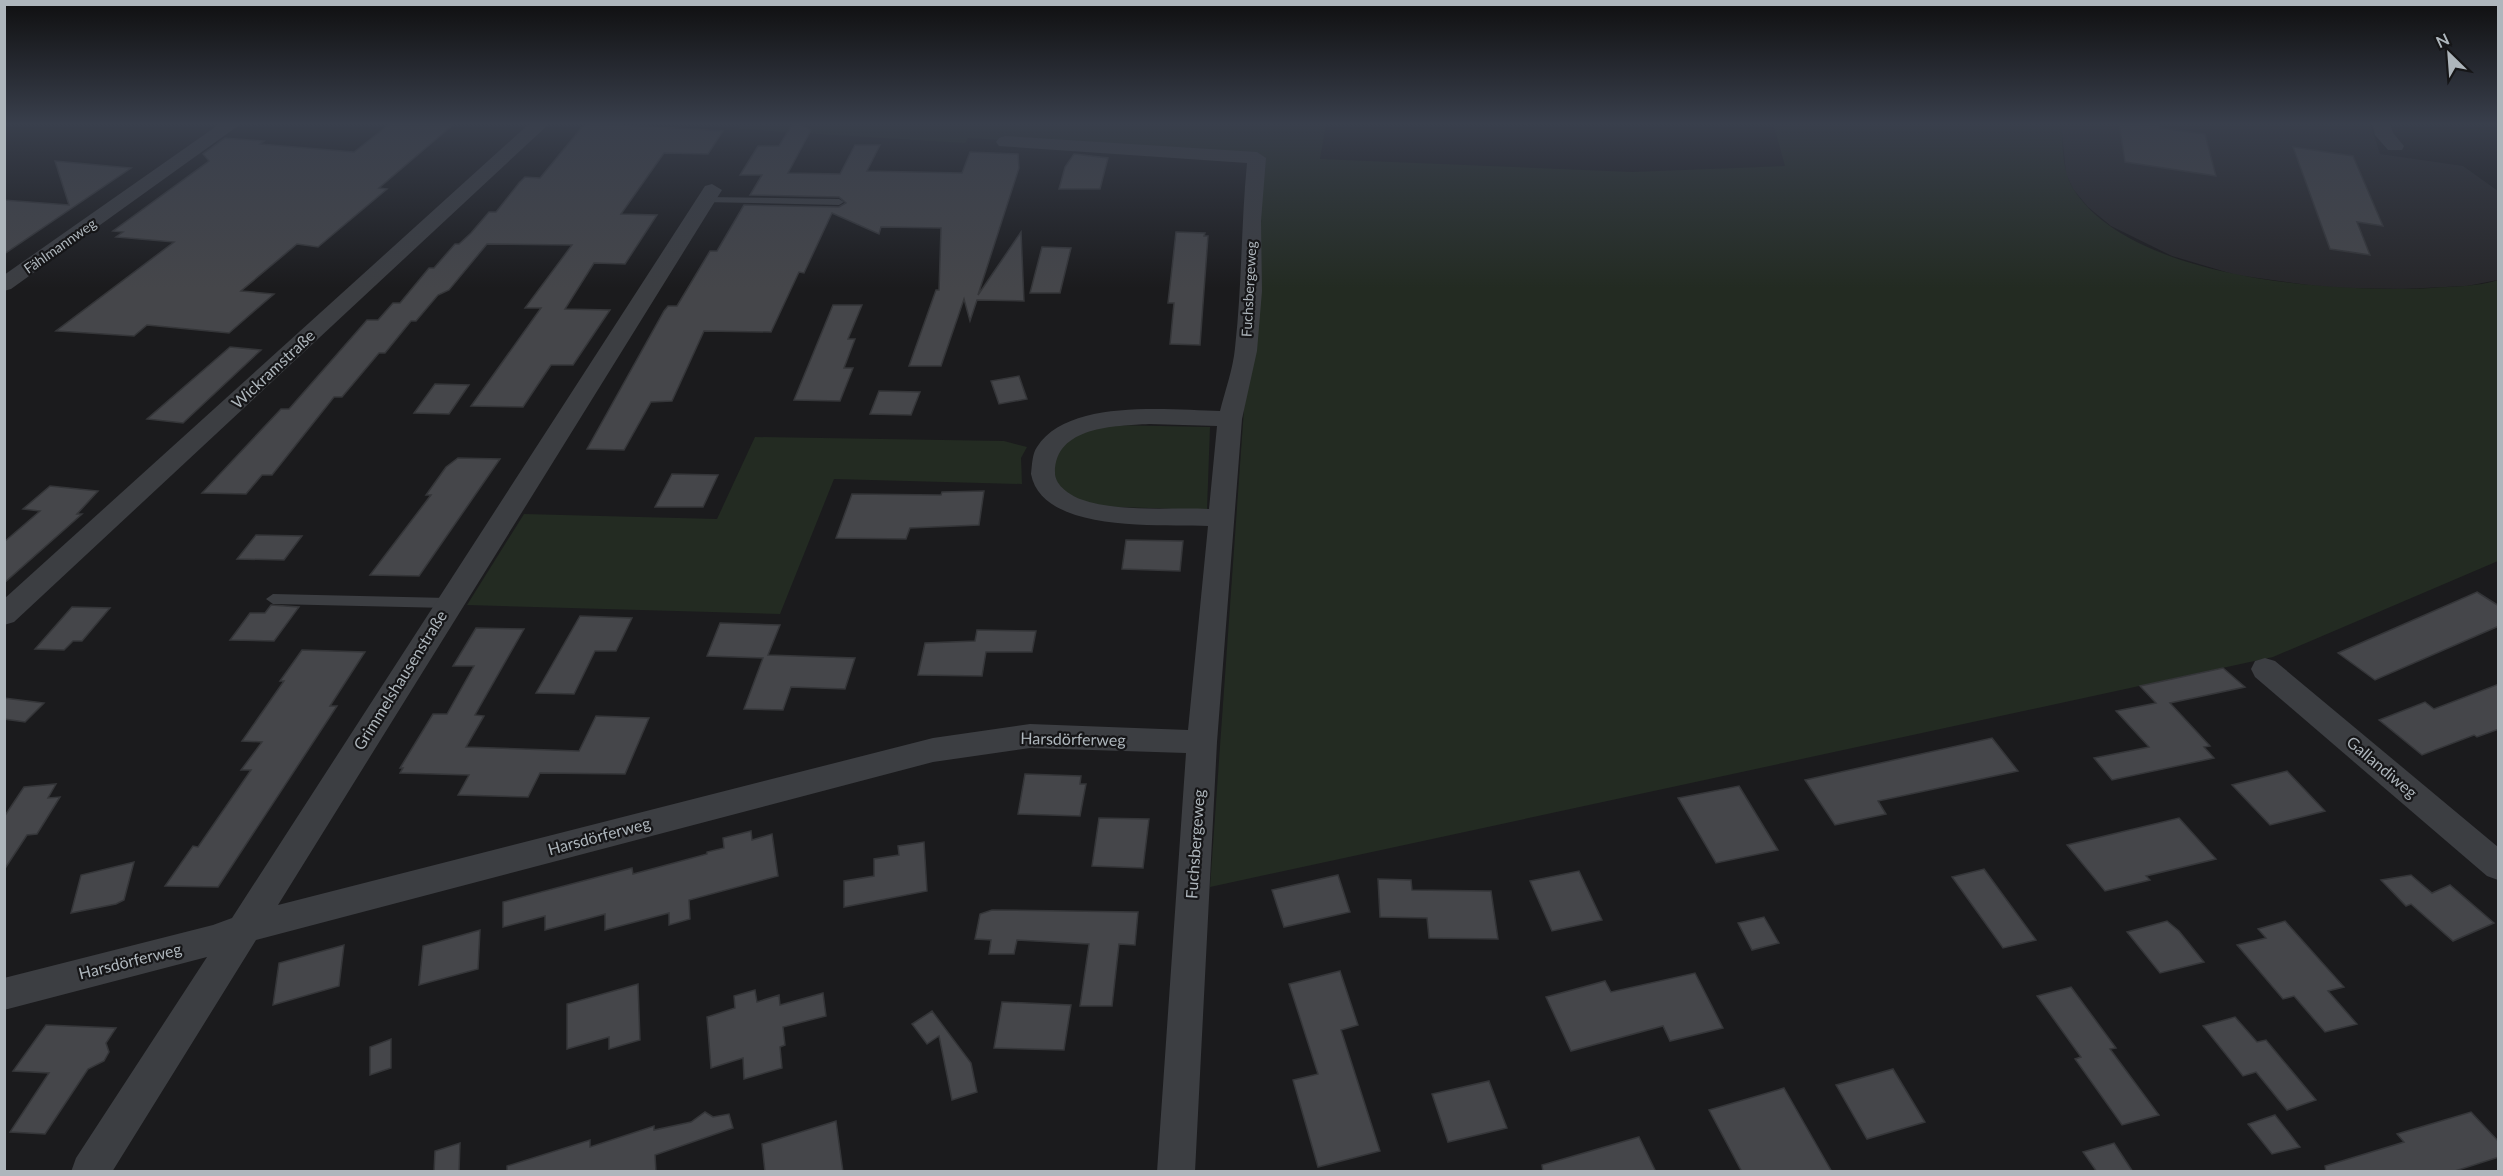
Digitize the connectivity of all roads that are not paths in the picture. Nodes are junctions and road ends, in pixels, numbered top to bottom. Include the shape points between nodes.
1 (155, 178) edge
2 (481, 178) edge
3 (1255, 178) edge
4 (709, 195) joint
5 (839, 202) dead end
6 (4, 285) edge
7 (1230, 419) junction
8 (1221, 518) junction
9 (273, 599) dead end
10 (448, 603) junction
11 (4, 615) edge
12 (2265, 669) dead end
13 (1202, 742) junction
14 (2499, 866) edge
15 (245, 927) junction
16 (4, 994) edge
17 (90, 1172) edge
18 (1176, 1172) edge

1 - 6 street, Fählmannweg
2 - 11 street, Wickramstraße
3 - 7 street, Fuchsbergeweg via 1246,351
4 - 5 lane
4 - 10 street, Grimmelshausenstraße
7 - 8 street, Fuchsbergeweg
7 - 8 street via 1105,418 1084,423 1063,433 1047,449 1042,465 1043,481 1053,494 1070,504 1095,511
8 - 13 street, Fuchsbergeweg
9 - 10 lane
10 - 15 street, Grimmelshausenstraße
12 - 14 street, Gallandiweg
13 - 15 street, Harsdörferweg via 1030,736 933,750
13 - 18 street, Fuchsbergeweg
15 - 16 street, Harsdörferweg via 214,940
15 - 17 street, Grimmelshausenstraße

